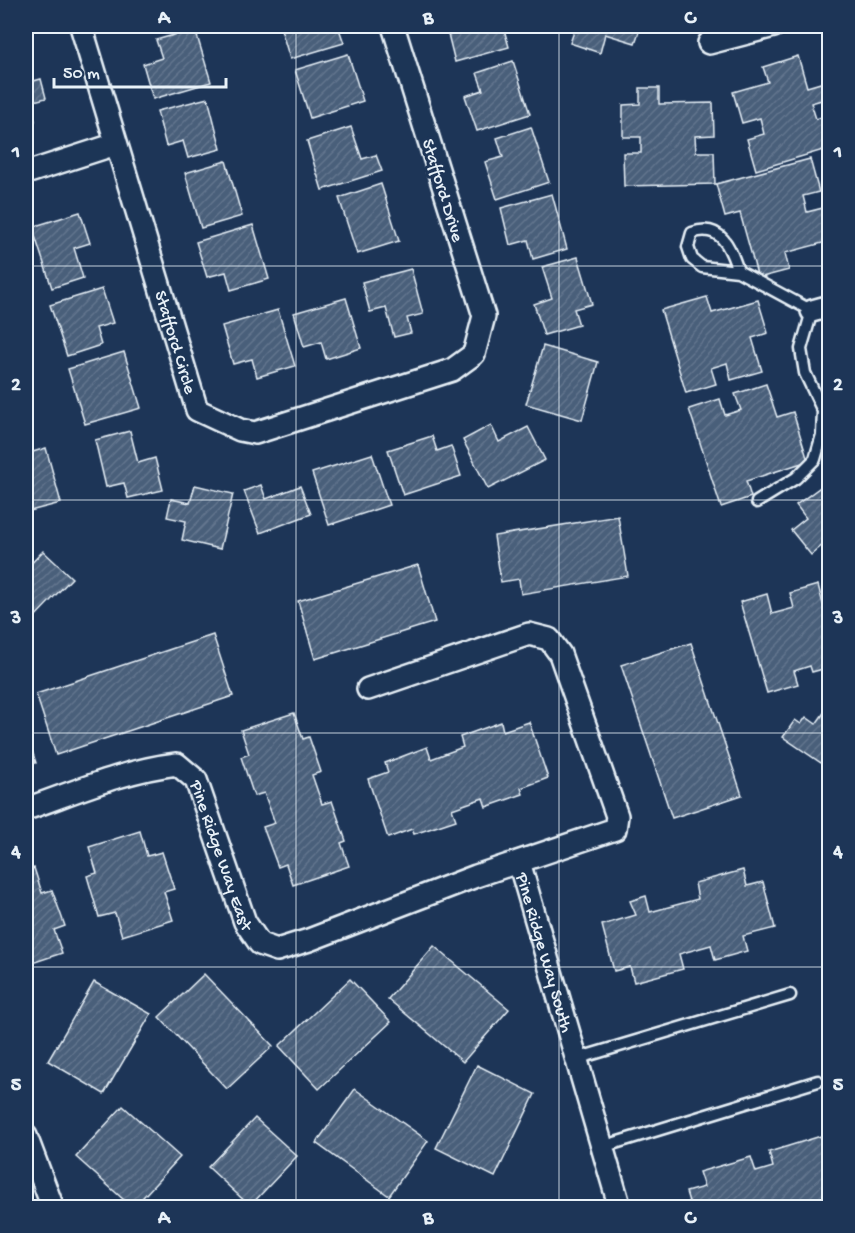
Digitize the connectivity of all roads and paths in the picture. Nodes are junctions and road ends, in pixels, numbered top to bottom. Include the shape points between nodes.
1 (81, 26) edge
2 (393, 26) edge
3 (774, 26) edge
4 (709, 43) dead end
5 (116, 144) junction
6 (26, 173) edge
7 (738, 272) junction
8 (821, 308) edge
9 (474, 354) joint
10 (757, 502) dead end
11 (368, 689) dead end
12 (26, 809) edge
13 (519, 862) junction
14 (790, 995) dead end
15 (576, 1059) junction
16 (818, 1081) dead end
17 (26, 1136) edge
18 (602, 1147) junction
19 (53, 1208) edge
20 (620, 1208) edge

1 - 5 street, Stafford Circle
2 - 9 street, Stafford Drive via 484,316
3 - 4 street
5 - 6 street
5 - 9 street, Stafford Circle via 197,410 255,433 452,370
7 - 7 lane via 702,267 692,259 688,247 692,233 702,229 723,239 732,250
7 - 8 lane
8 - 10 lane via 801,349 805,373 823,411 815,459 796,478
11 - 13 street, Pine Ridge Way South via 529,634 549,639 560,654 616,816 615,829
12 - 13 street, Pine Ridge Way East via 124,775 177,764 196,780 245,922 260,944 277,950
13 - 15 street, Pine Ridge Way South
14 - 15 lane
15 - 18 street, Pine Ridge Way South
16 - 18 lane
17 - 19 street
18 - 20 street, Pine Ridge Way South

